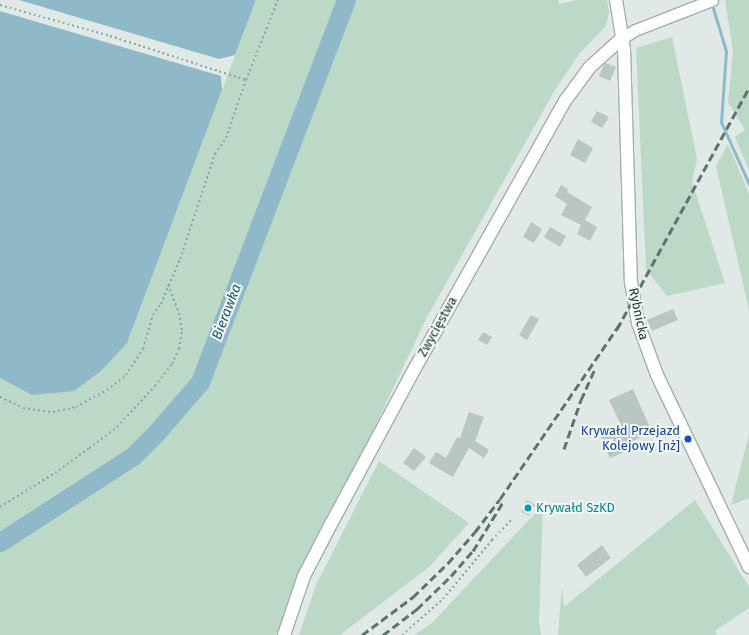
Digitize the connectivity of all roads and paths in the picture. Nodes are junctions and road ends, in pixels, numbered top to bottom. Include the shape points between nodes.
1 (278, 0) edge
2 (616, 0) edge
3 (712, 0) edge
4 (0, 5) edge
5 (622, 38) junction
6 (246, 80) junction
7 (168, 285) junction
8 (0, 397) edge
9 (0, 507) edge
10 (513, 518) dead end
11 (749, 567) edge
12 (284, 635) edge
13 (402, 635) edge

1 - 6 path
2 - 5 main road, Rybnicka
3 - 5 street via 640,28
4 - 6 path via 110,36
5 - 11 main road, Rybnicka via 631,282 638,323 657,375
5 - 12 main road, Zwycięstwa via 590,67 565,101 334,517 304,576
6 - 7 path via 226,138 215,154 180,259
7 - 8 path via 161,304 153,315 143,349 126,375 107,390 76,407 54,412 23,408
7 - 9 path via 178,310 182,330 179,349 156,386 117,427 55,473
10 - 13 path via 443,599

